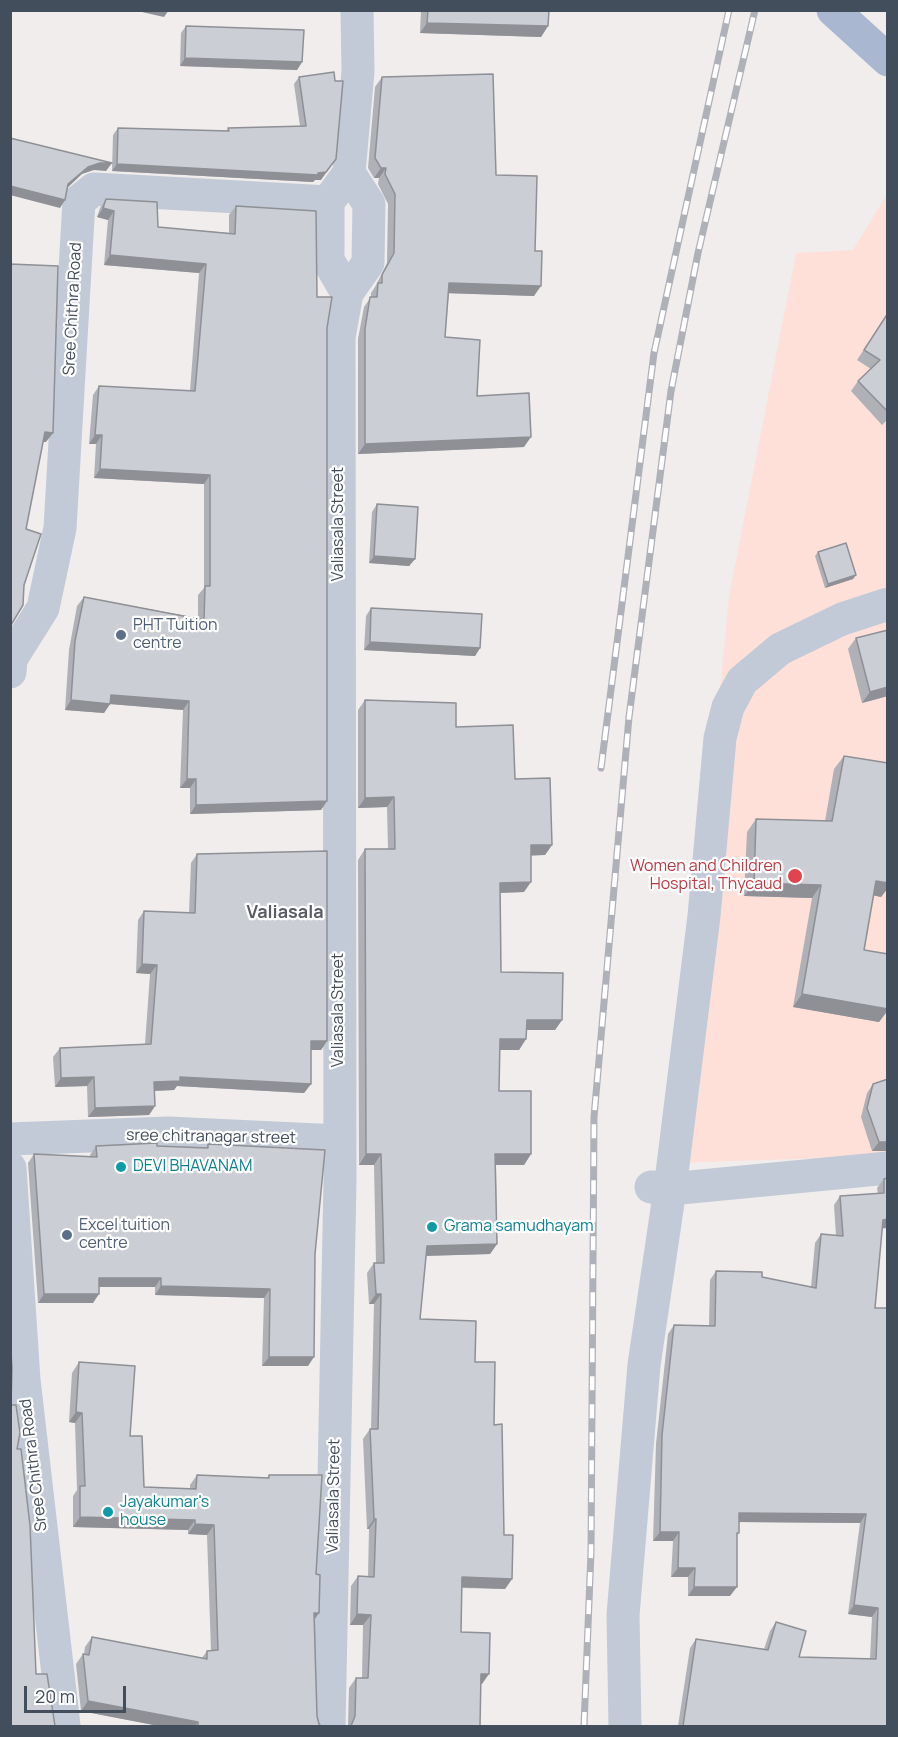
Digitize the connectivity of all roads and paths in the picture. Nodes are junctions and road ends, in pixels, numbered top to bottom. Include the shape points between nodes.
1 (357, 10) edge
2 (833, 10) edge
3 (888, 60) edge
4 (349, 173) junction
5 (328, 202) junction
6 (347, 293) junction
7 (888, 604) edge
8 (11, 659) edge
9 (10, 672) edge
10 (10, 1139) edge
11 (339, 1142) junction
12 (10, 1168) edge
13 (888, 1168) edge
14 (661, 1188) junction
15 (64, 1726) edge
16 (329, 1726) edge
17 (625, 1726) edge

1 - 4 street via 358,71
2 - 3 main road
4 - 5 street
4 - 6 street via 369,204 369,216 368,264
5 - 6 street via 328,260
5 - 8 street, Sree Chithra Road via 94,189 80,201 60,528 43,608
6 - 11 street, Valiasala Street via 339,337
7 - 14 street via 842,619 780,649 742,681 728,707 720,738 704,916
8 - 9 street, Sree Chithra Road
10 - 11 street, sree chitranagar street via 168,1133
11 - 16 street, Valiasala Street
12 - 15 street, Sree Chithra Road via 24,1380
13 - 14 street
14 - 17 street via 623,1615

